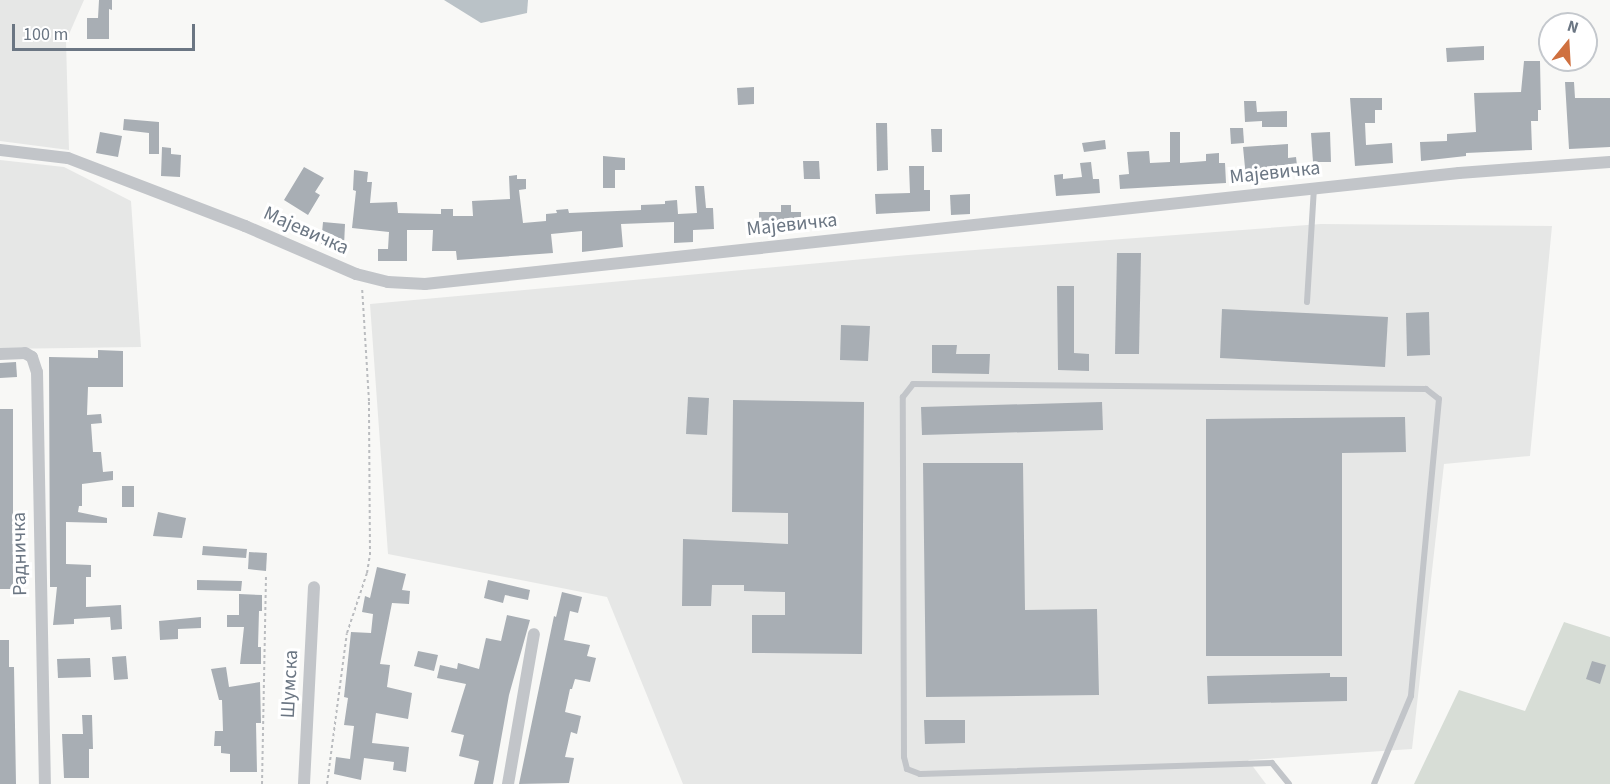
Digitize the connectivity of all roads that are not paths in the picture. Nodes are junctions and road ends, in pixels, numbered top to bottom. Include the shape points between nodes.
1 (0, 150) edge
2 (1610, 162) edge
3 (1314, 188) junction
4 (1307, 302) dead end
5 (0, 354) edge
6 (314, 587) dead end
7 (534, 634) dead end
8 (45, 784) edge
9 (304, 784) edge
10 (508, 784) edge
11 (1289, 784) edge
12 (1374, 784) edge

1 - 3 street, Мајевичка via 68,158 245,226 361,276 425,284
2 - 3 street, Мајевичка
3 - 4 lane
5 - 8 street, Радничка via 25,353 32,357 37,372
6 - 9 street, Шумска
7 - 10 street
11 - 12 lane via 1272,763 920,774 907,769 903,397 913,384 1426,389 1439,399 1411,696

